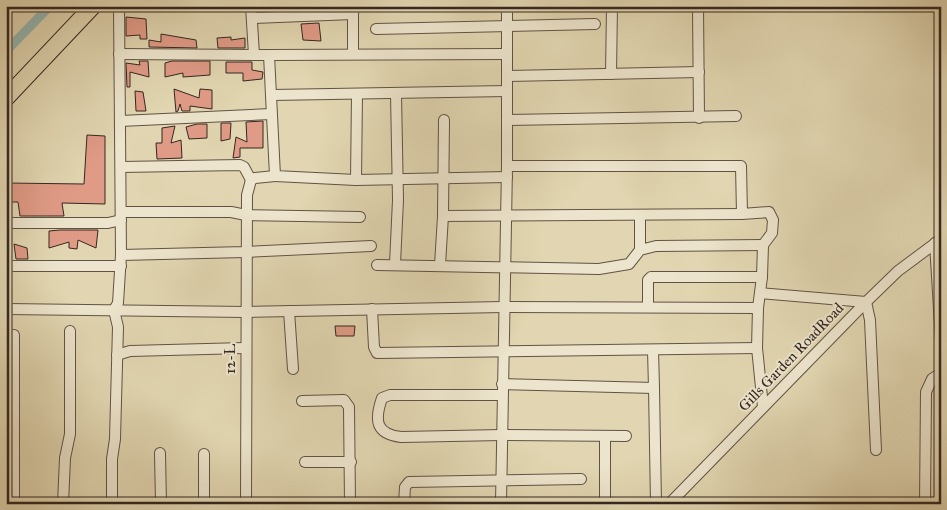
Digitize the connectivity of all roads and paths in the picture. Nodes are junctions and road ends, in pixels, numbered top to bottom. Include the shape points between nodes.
1 (78, 6) edge
2 (93, 6) edge
3 (119, 6) edge
4 (251, 6) edge
5 (507, 6) edge
6 (612, 6) edge
7 (698, 6) edge
8 (353, 10) edge
9 (252, 18) junction
10 (594, 24) dead end
11 (507, 27) junction
12 (376, 29) dead end
13 (118, 54) junction
14 (353, 54) junction
15 (508, 54) junction
16 (254, 55) junction
17 (269, 55) junction
18 (699, 72) junction
19 (611, 74) junction
20 (508, 76) junction
21 (6, 82) edge
22 (507, 91) junction
23 (357, 94) junction
24 (396, 94) junction
25 (272, 95) junction
26 (6, 98) edge
27 (271, 114) junction
28 (736, 116) dead end
29 (699, 118) junction
30 (444, 120) dead end
31 (507, 120) junction
32 (120, 121) junction
33 (507, 166) junction
34 (121, 167) junction
35 (275, 176) junction
36 (507, 177) junction
37 (397, 178) junction
38 (443, 178) junction
39 (251, 180) junction
40 (356, 180) junction
41 (742, 214) junction
42 (246, 215) junction
43 (640, 215) junction
44 (121, 216) junction
45 (444, 216) junction
46 (506, 216) junction
47 (360, 217) dead end
48 (6, 223) edge
49 (938, 241) edge
50 (763, 245) junction
51 (371, 246) dead end
52 (640, 250) junction
53 (245, 252) junction
54 (121, 255) junction
55 (395, 264) junction
56 (377, 265) dead end
57 (440, 265) junction
58 (10, 266) dead end
59 (120, 266) junction
60 (504, 268) junction
61 (762, 277) junction
62 (939, 292) edge
63 (760, 293) junction
64 (866, 302) junction
65 (503, 307) junction
66 (648, 307) junction
67 (758, 308) junction
68 (6, 309) edge
69 (372, 309) junction
70 (114, 310) junction
71 (289, 311) junction
72 (246, 312) junction
73 (70, 331) dead end
74 (14, 335) dead end
75 (941, 342) edge
76 (245, 348) junction
77 (757, 348) junction
78 (654, 350) junction
79 (503, 352) junction
80 (117, 355) junction
81 (293, 369) dead end
82 (941, 373) edge
83 (502, 384) junction
84 (654, 388) junction
85 (502, 395) junction
86 (302, 401) dead end
87 (763, 407) junction
88 (502, 435) junction
89 (605, 436) junction
90 (626, 436) dead end
91 (876, 450) dead end
92 (160, 453) dead end
93 (204, 454) dead end
94 (305, 462) dead end
95 (351, 462) junction
96 (580, 478) dead end
97 (501, 481) junction
98 (14, 504) edge
99 (63, 504) edge
100 (112, 504) edge
101 (161, 504) edge
102 (204, 504) edge
103 (246, 504) edge
104 (350, 504) edge
105 (404, 504) edge
106 (501, 504) edge
107 (605, 504) edge
108 (656, 504) edge
109 (670, 504) edge
110 (925, 504) edge

1 - 21 highway
2 - 26 highway
3 - 13 street
4 - 9 street
5 - 11 street
6 - 19 street
7 - 18 street
8 - 9 street
8 - 14 street
9 - 16 street
10 - 11 street
11 - 12 street
11 - 15 street
13 - 16 street
13 - 32 street
14 - 15 street
14 - 17 street
15 - 20 street
16 - 17 street
17 - 25 street
18 - 19 street
18 - 29 street
19 - 20 street
20 - 22 street
22 - 24 street
22 - 31 street
23 - 24 street
23 - 25 street
23 - 40 street
24 - 37 street
25 - 27 street
27 - 32 street
27 - 35 street
28 - 29 street
29 - 31 street
30 - 38 street
31 - 33 street
32 - 34 street
33 - 36 street
33 - 41 street via 736,164 743,170
34 - 39 street via 240,165
34 - 44 street
35 - 39 street
35 - 40 street
36 - 38 street
36 - 46 street
37 - 38 street
37 - 40 street
37 - 55 street
38 - 45 street
39 - 42 street, 12-L
41 - 43 street
41 - 50 street via 761,211 771,214 772,233
42 - 44 street via 231,212
42 - 47 street
42 - 53 street, 12-L
43 - 46 street
43 - 52 street
44 - 48 street via 108,223
44 - 54 street
45 - 46 street
45 - 57 street
46 - 60 street
49 - 62 street
49 - 64 street, Gills Garden RoadRoad via 898,271
50 - 52 street via 656,246
50 - 61 street
51 - 53 street
52 - 60 street via 629,264 620,267
53 - 54 street
53 - 72 street, 12-L
54 - 59 street
55 - 56 street
55 - 57 street
57 - 60 street
58 - 59 street
59 - 70 street via 118,303
60 - 65 street
61 - 63 street
61 - 66 street via 651,277 648,280
62 - 75 street
63 - 64 street
63 - 67 street
64 - 87 street, Gills Garden RoadRoad
64 - 91 street via 870,320
65 - 66 street
65 - 69 street
65 - 79 street
66 - 67 street
67 - 77 street
68 - 70 street
69 - 71 street
69 - 79 street via 377,353
70 - 72 street
70 - 80 street via 118,327
71 - 72 street
71 - 81 street
72 - 76 street, 12-L
73 - 99 street via 70,434
74 - 98 street
76 - 80 street via 130,351
76 - 103 street, 12-L
77 - 78 street
77 - 87 street
78 - 79 street
78 - 84 street
79 - 83 street
80 - 100 street
82 - 110 street via 932,378 926,392
83 - 84 street
83 - 85 street
84 - 108 street
85 - 88 street
85 - 88 street via 390,395 382,398 378,414 381,430 388,436
86 - 95 street via 344,400 351,417
87 - 109 street, Gills Garden RoadRoad
88 - 89 street
88 - 97 street
89 - 90 street
89 - 107 street
92 - 101 street
93 - 102 street
94 - 95 street
95 - 104 street
96 - 97 street
97 - 105 street via 409,482 405,487
97 - 106 street

